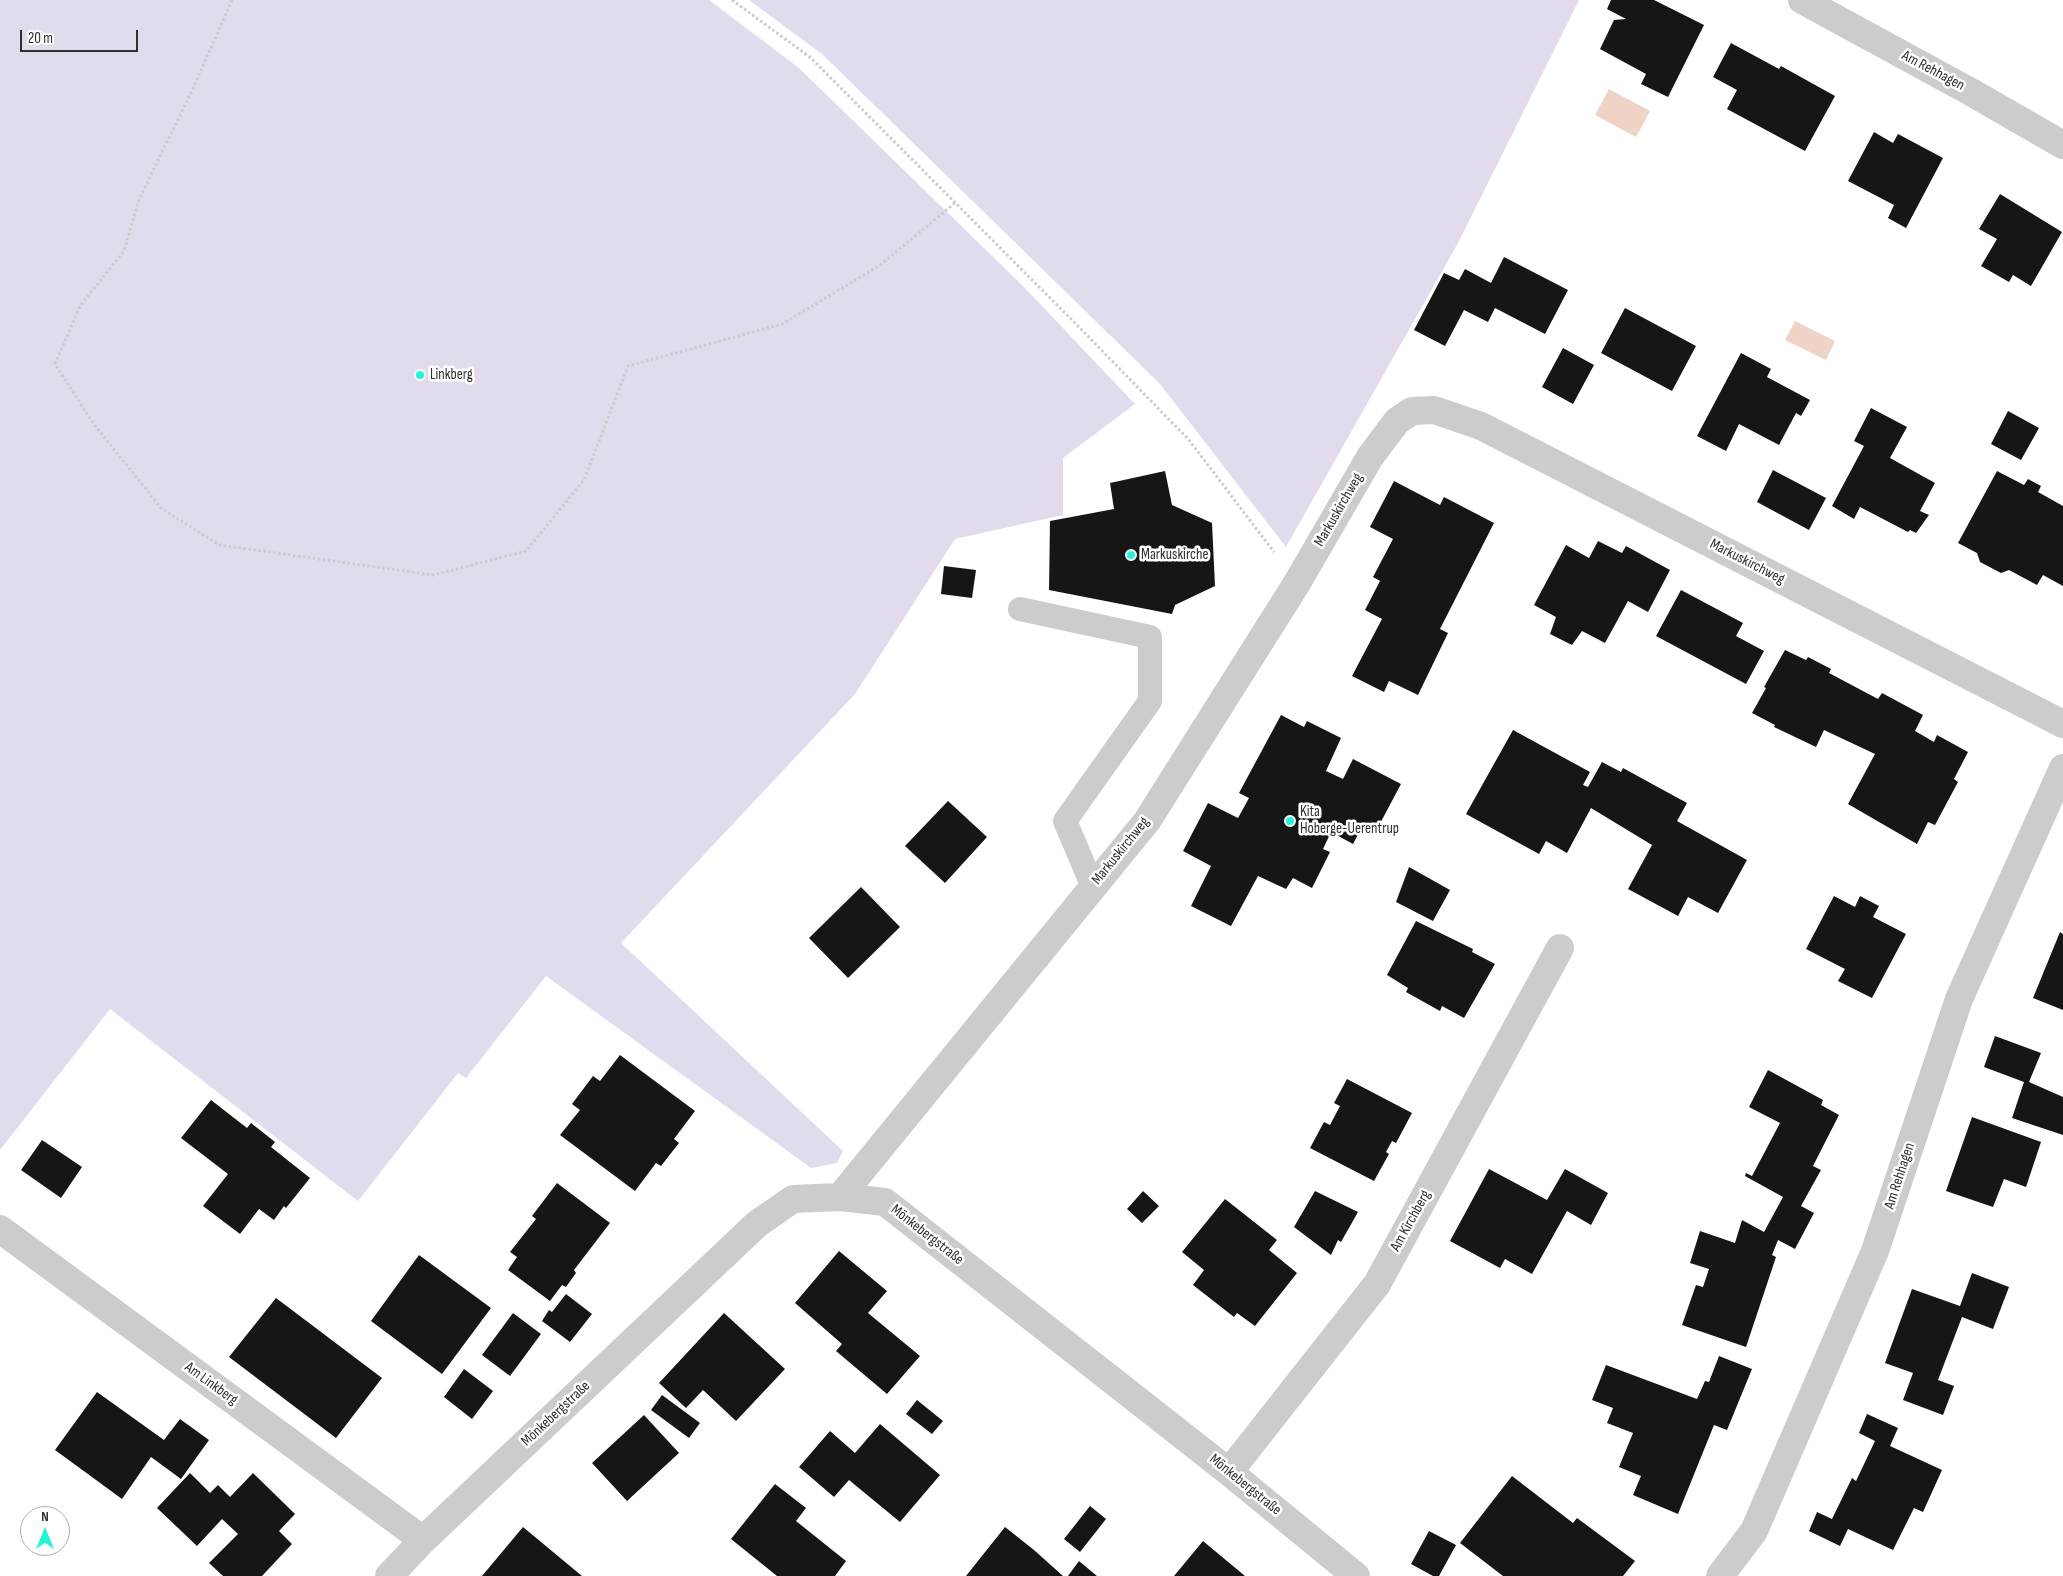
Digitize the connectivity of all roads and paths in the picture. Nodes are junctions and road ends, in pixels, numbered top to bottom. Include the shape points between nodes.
1 (232, 0) edge
2 (732, 0) edge
3 (1802, 0) edge
4 (2063, 145) edge
5 (956, 203) junction
6 (1298, 583) junction
7 (1020, 609) dead end
8 (2063, 724) edge
9 (2063, 768) edge
10 (1093, 887) junction
11 (1560, 948) dead end
12 (840, 1196) junction
13 (0, 1228) edge
14 (1229, 1472) junction
15 (423, 1540) junction
16 (389, 1576) edge
17 (1356, 1576) edge
18 (1720, 1576) edge

1 - 5 path via 139,199 124,251 80,306 55,364 93,423 161,508 219,545 433,575 526,551 584,480 628,366 782,324 879,266
2 - 5 path via 811,58
3 - 4 street, Am Rehhagen
5 - 6 path via 1189,440
6 - 8 street, Markuskirchweg via 1370,456 1398,421 1412,411 1434,410 1481,426
6 - 10 street, Markuskirchweg via 1147,821
7 - 10 lane via 1150,637 1150,701 1065,821
9 - 18 street, Am Rehhagen via 1959,999 1875,1251 1754,1531
10 - 12 street, Markuskirchweg
11 - 14 street, Am Kirchberg via 1377,1284
12 - 14 street, Mönkebergstraße via 885,1202
12 - 15 street, Mönkebergstraße via 793,1199 757,1224
13 - 15 street, Am Linkberg
14 - 17 street, Mönkebergstraße
15 - 16 street, Mönkebergstraße

